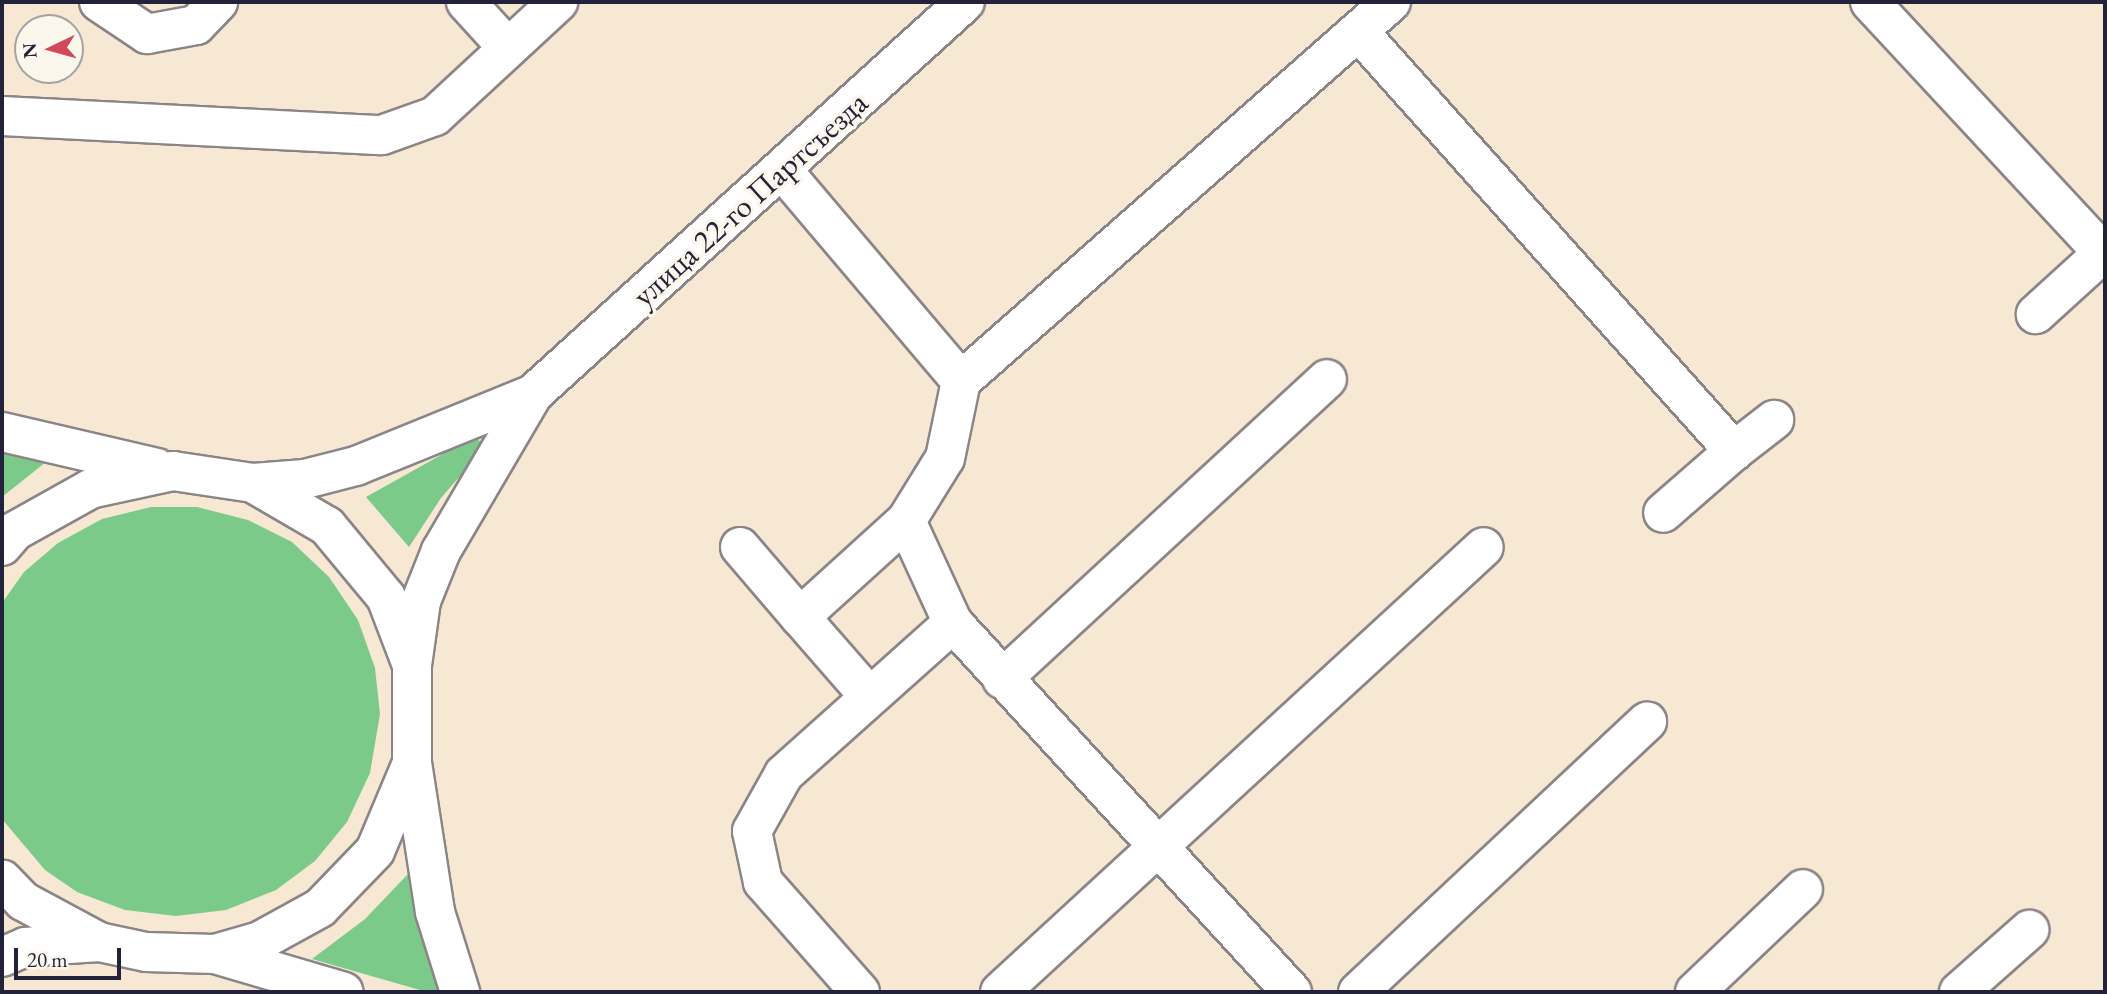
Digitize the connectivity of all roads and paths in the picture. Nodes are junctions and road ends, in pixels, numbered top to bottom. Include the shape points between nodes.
1 (99, 2) edge
2 (218, 2) edge
3 (466, 2) edge
4 (558, 2) edge
5 (965, 2) edge
6 (1391, 2) edge
7 (1870, 2) edge
8 (1358, 31) junction
9 (508, 48) junction
10 (2, 116) edge
11 (783, 171) junction
12 (2036, 314) dead end
13 (1328, 379) dead end
14 (961, 381) junction
15 (533, 394) junction
16 (1774, 420) dead end
17 (2, 432) edge
18 (1734, 452) junction
19 (173, 471) junction
20 (253, 483) junction
21 (1663, 513) dead end
22 (906, 521) junction
23 (2, 546) edge
24 (740, 547) dead end
25 (1484, 547) dead end
26 (800, 617) junction
27 (953, 623) junction
28 (412, 665) junction
29 (1002, 679) junction
30 (869, 696) junction
31 (1647, 722) dead end
32 (412, 763) junction
33 (1159, 846) junction
34 (2, 879) edge
35 (1803, 889) dead end
36 (2029, 930) dead end
37 (99, 942) junction
38 (215, 954) junction
39 (2, 957) edge
40 (344, 992) edge
41 (460, 992) edge
42 (860, 992) edge
43 (1000, 992) edge
44 (1292, 992) edge
45 (1358, 992) edge
46 (1695, 992) edge
47 (1959, 992) edge

1 - 2 main road via 147,34 196,24
3 - 9 main road
4 - 9 main road
5 - 11 main road, улица 22-го Партсъезда
6 - 8 main road
7 - 12 main road via 2103,253
8 - 14 main road
8 - 18 main road
9 - 10 main road via 435,116 383,135
11 - 14 main road
11 - 15 main road, улица 22-го Партсъезда
13 - 29 main road
14 - 22 main road via 944,458
15 - 20 main road, улица 22-го Партсъезда via 356,466 304,479
15 - 28 main road, улица 22-го Партсъезда via 441,551 421,601
16 - 18 main road
17 - 19 main road
18 - 21 main road
19 - 20 main road
19 - 23 main road via 90,489 15,531
20 - 28 main road via 327,526 386,597
22 - 26 main road
22 - 27 main road
24 - 26 main road
25 - 33 main road
26 - 30 main road
27 - 29 main road
27 - 30 main road
28 - 32 main road
29 - 33 main road
30 - 42 main road via 784,774 752,831 763,882
31 - 45 main road
32 - 38 main road via 376,851 320,908 260,941
32 - 41 main road via 435,912
33 - 43 main road
33 - 44 main road
34 - 37 main road via 23,901
35 - 46 main road
36 - 47 main road
37 - 38 main road via 146,952
37 - 39 main road via 25,947
38 - 40 main road

